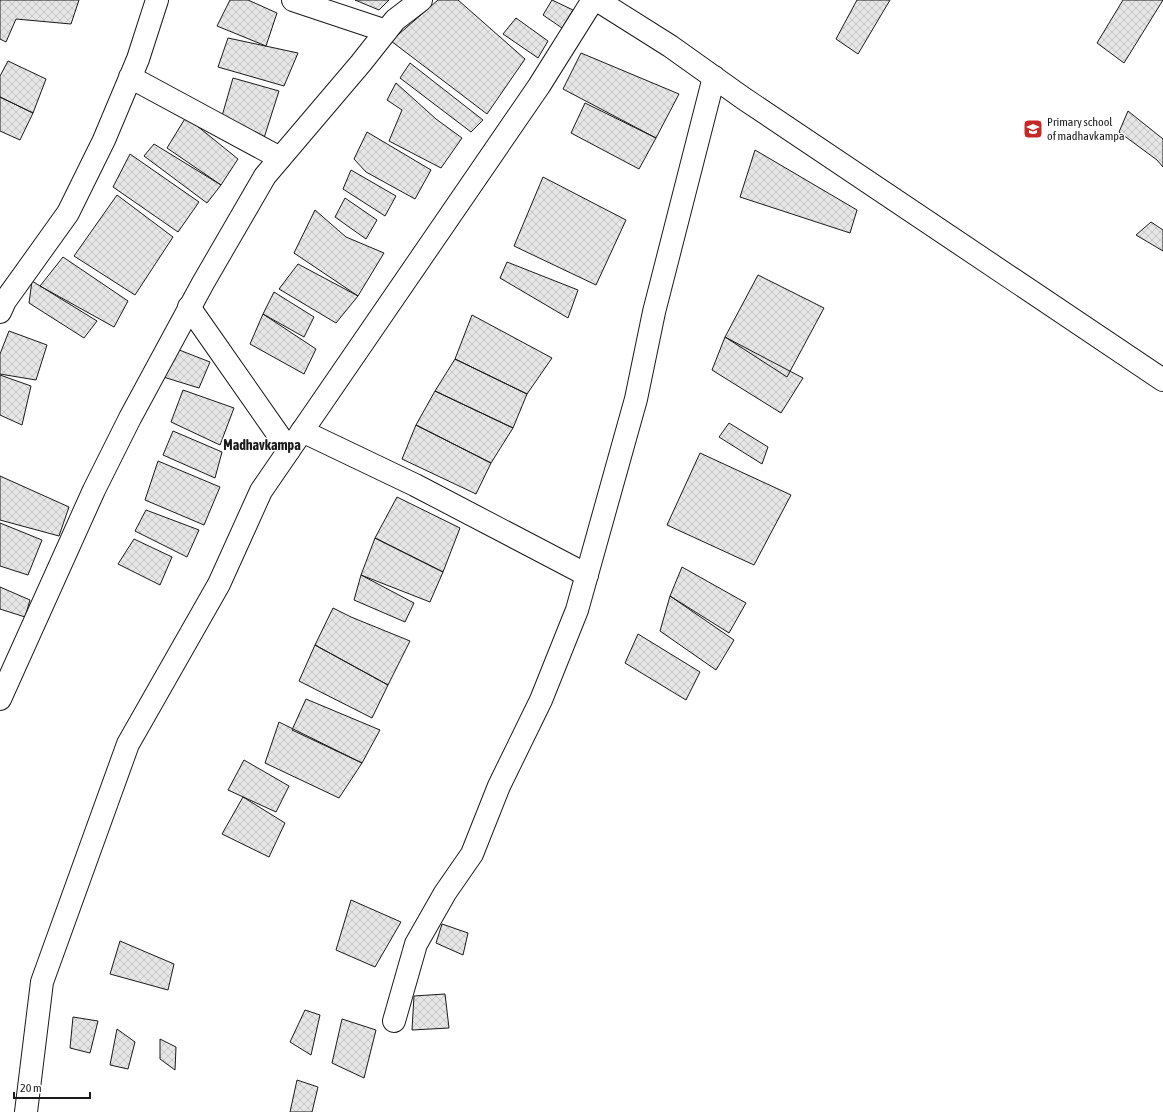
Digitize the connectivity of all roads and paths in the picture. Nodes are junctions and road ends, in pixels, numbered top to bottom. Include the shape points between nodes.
1 (157, 0) edge
2 (293, 0) edge
3 (421, 0) edge
4 (593, 0) edge
5 (596, 0) edge
6 (386, 31) junction
7 (130, 77) junction
8 (714, 78) junction
9 (280, 158) junction
10 (189, 307) junction
11 (0, 312) edge
12 (1161, 375) edge
13 (302, 431) junction
14 (289, 450) junction
15 (587, 575) junction
16 (0, 699) edge
17 (394, 1021) dead end
18 (26, 1112) edge

1 - 7 main road
2 - 6 main road
3 - 6 main road via 395,20
4 - 13 main road via 539,86
5 - 8 main road via 670,46
6 - 9 main road via 362,63
7 - 9 main road
7 - 11 main road via 104,140 68,213 5,301
8 - 12 main road
8 - 15 main road via 654,312 636,399
9 - 10 main road via 265,176
10 - 14 main road
10 - 16 main road via 94,490
13 - 14 main road
13 - 15 main road via 415,484
14 - 18 main road via 261,491 219,584 128,744 42,982
15 - 17 main road via 577,610 541,700 499,786 472,854 445,893 416,944

